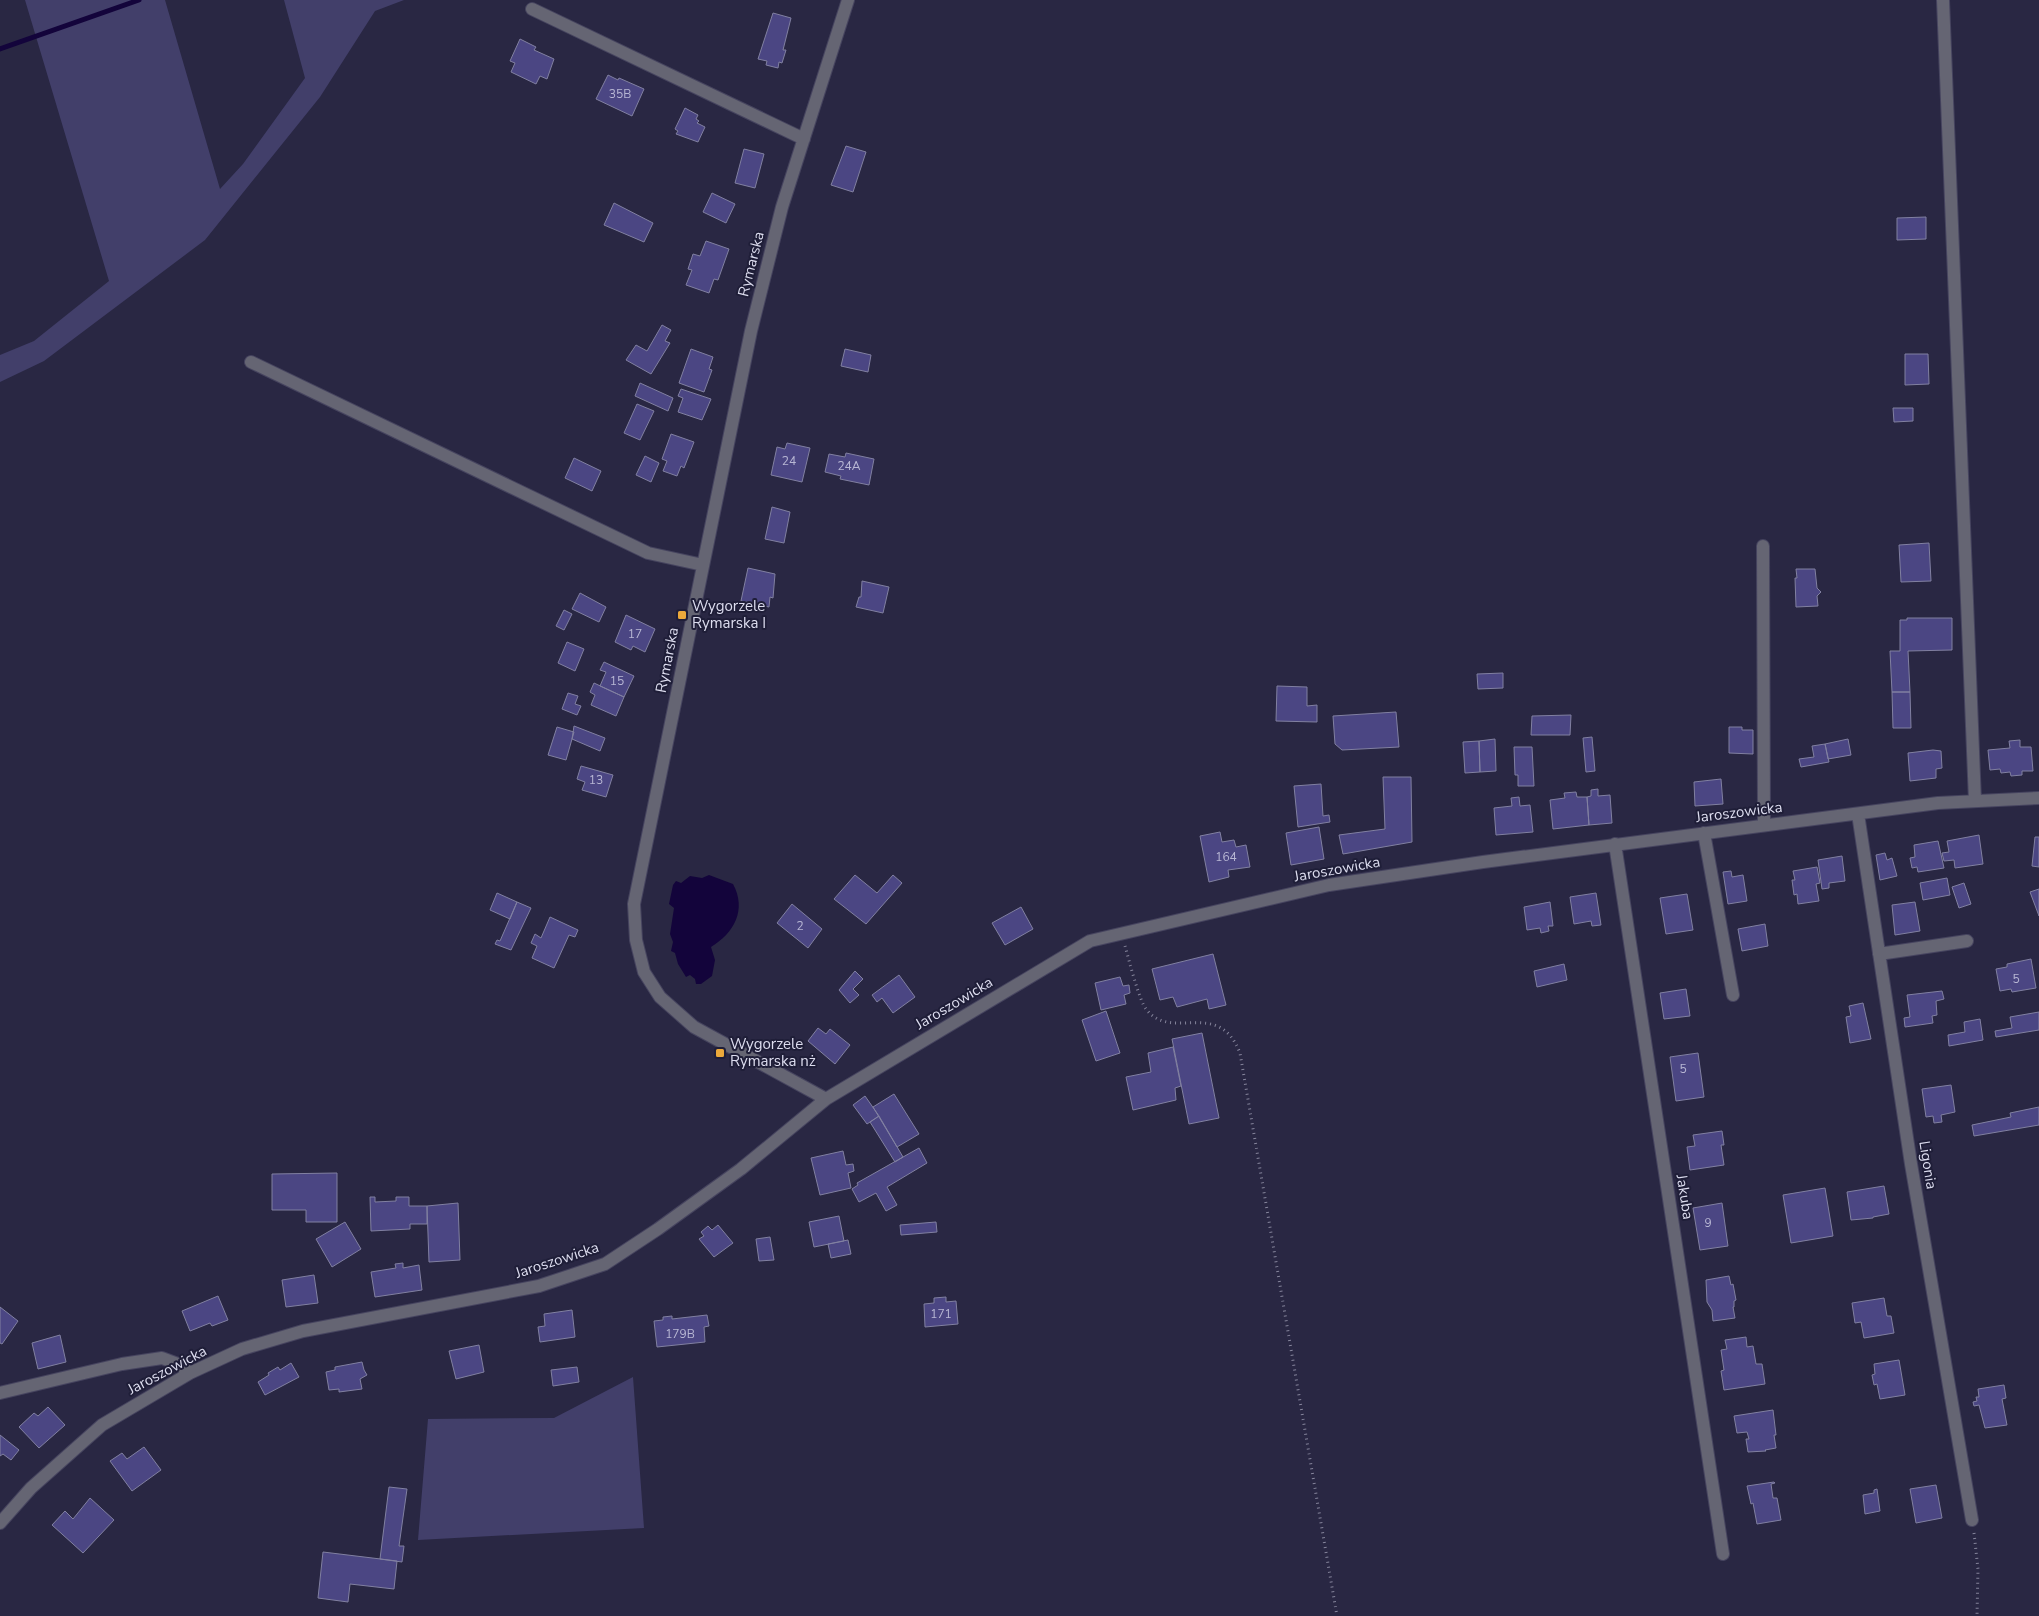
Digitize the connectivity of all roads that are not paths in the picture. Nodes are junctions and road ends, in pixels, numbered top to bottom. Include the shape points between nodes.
1 (848, 0) edge
2 (1943, 0) edge
3 (532, 9) dead end
4 (804, 139) junction
5 (252, 362) dead end
6 (1763, 546) dead end
7 (703, 565) junction
8 (2039, 798) edge
9 (1974, 801) junction
10 (1858, 814) junction
11 (1764, 825) junction
12 (1704, 833) junction
13 (1615, 844) junction
14 (1967, 941) dead end
15 (1879, 954) junction
16 (1733, 995) dead end
17 (826, 1100) junction
18 (190, 1373) junction
19 (0, 1393) edge
20 (1972, 1520) road end
21 (0, 1522) edge
22 (1723, 1554) dead end

1 - 4 street, Rymarska
2 - 9 street
3 - 4 street
4 - 7 street, Rymarska via 782,207 751,331
5 - 7 street via 648,553
6 - 11 street
7 - 17 street, Rymarska via 634,904 636,940 644,972 660,997 674,1011 694,1027
8 - 9 street, Jaroszowicka
9 - 10 street, Jaroszowicka
10 - 11 street, Jaroszowicka
10 - 15 street, Ligonia
11 - 12 street, Jaroszowicka
12 - 13 street, Jaroszowicka
12 - 16 street
13 - 17 street, Jaroszowicka via 1329,885 1090,941
13 - 22 street, Jakuba
14 - 15 street
15 - 20 street, Ligonia
17 - 18 street, Jaroszowicka via 741,1169 605,1264 539,1286 303,1332 242,1349
18 - 19 street via 162,1358 122,1364
18 - 21 street, Jaroszowicka via 102,1425 31,1488

